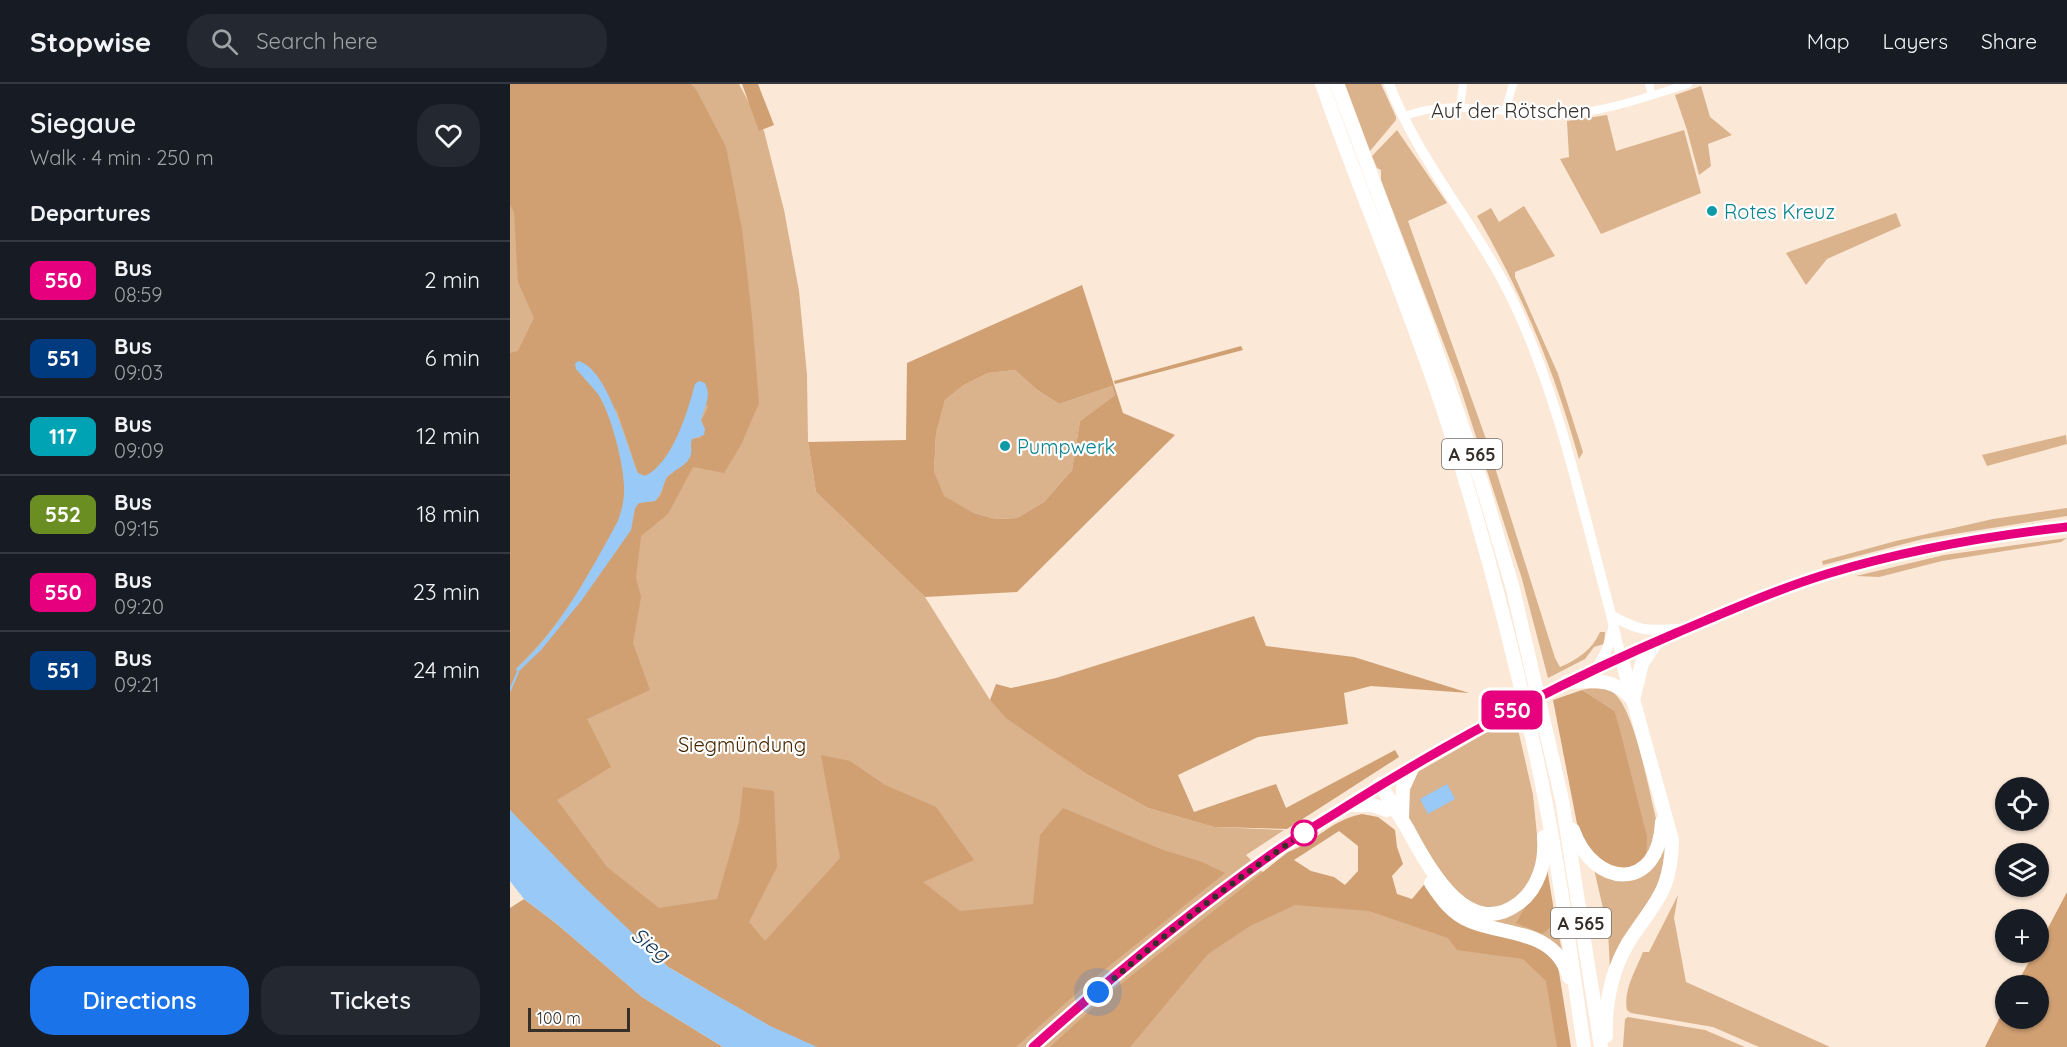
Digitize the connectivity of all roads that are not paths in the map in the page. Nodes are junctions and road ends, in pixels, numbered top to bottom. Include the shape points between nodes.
1 (1322, 84) edge
2 (1337, 84) edge
3 (1389, 84) edge
4 (1463, 84) edge
5 (1513, 84) edge
6 (1649, 84) edge
7 (1688, 84) edge
8 (1652, 95) junction
9 (1460, 107) junction
10 (1505, 112) junction
11 (1403, 117) junction
12 (2067, 527) edge
13 (1613, 621) junction
14 (1686, 629) junction
15 (1657, 641) junction
16 (1621, 656) junction
17 (1598, 666) junction
18 (1567, 682) junction
19 (1633, 701) junction
20 (1413, 766) junction
21 (1541, 782) junction
22 (1377, 786) junction
23 (1562, 800) junction
24 (1350, 805) junction
25 (1388, 810) junction
26 (1663, 812) junction
27 (1402, 819) junction
28 (1580, 1015) junction
29 (1033, 1047) edge
30 (1584, 1047) edge
31 (1601, 1047) edge
32 (1606, 1047) edge

1 - 21 highway, A 565 via 1447,422 1492,574
2 - 23 highway, A 565 via 1482,484 1514,588
3 - 11 main road
4 - 9 street
5 - 10 street
6 - 8 street
7 - 8 street, Auf der Rötschen
8 - 10 street, Auf der Rötschen via 1603,110
9 - 10 street, Auf der Rötschen
9 - 11 street, Auf der Rötschen via 1434,107
11 - 13 main road via 1493,262 1534,348 1562,432
12 - 14 main road via 1971,540 1877,560 1768,594
13 - 14 main road via 1649,631
13 - 16 main road
13 - 17 main road via 1607,649
14 - 15 main road
15 - 16 main road
15 - 19 highway via 1642,663
16 - 17 main road
16 - 19 highway
17 - 18 main road
18 - 19 highway via 1601,680 1625,691
18 - 20 main road
19 - 26 highway
20 - 22 main road
20 - 27 highway via 1403,788
21 - 27 highway via 1545,854 1540,875 1520,903 1498,913 1473,910 1450,894 1432,874
21 - 28 highway, A 565
22 - 24 main road
22 - 25 highway
22 - 27 highway
23 - 26 highway via 1578,845 1591,862 1616,874 1640,870 1654,858 1662,838
23 - 31 highway, A 565
24 - 25 highway
24 - 29 main road via 1264,860 1162,937
25 - 28 highway via 1436,891 1457,914 1469,921 1533,938 1560,958
26 - 32 highway via 1672,840 1672,864 1666,885 1614,973 1607,1007
28 - 30 highway, A 565

